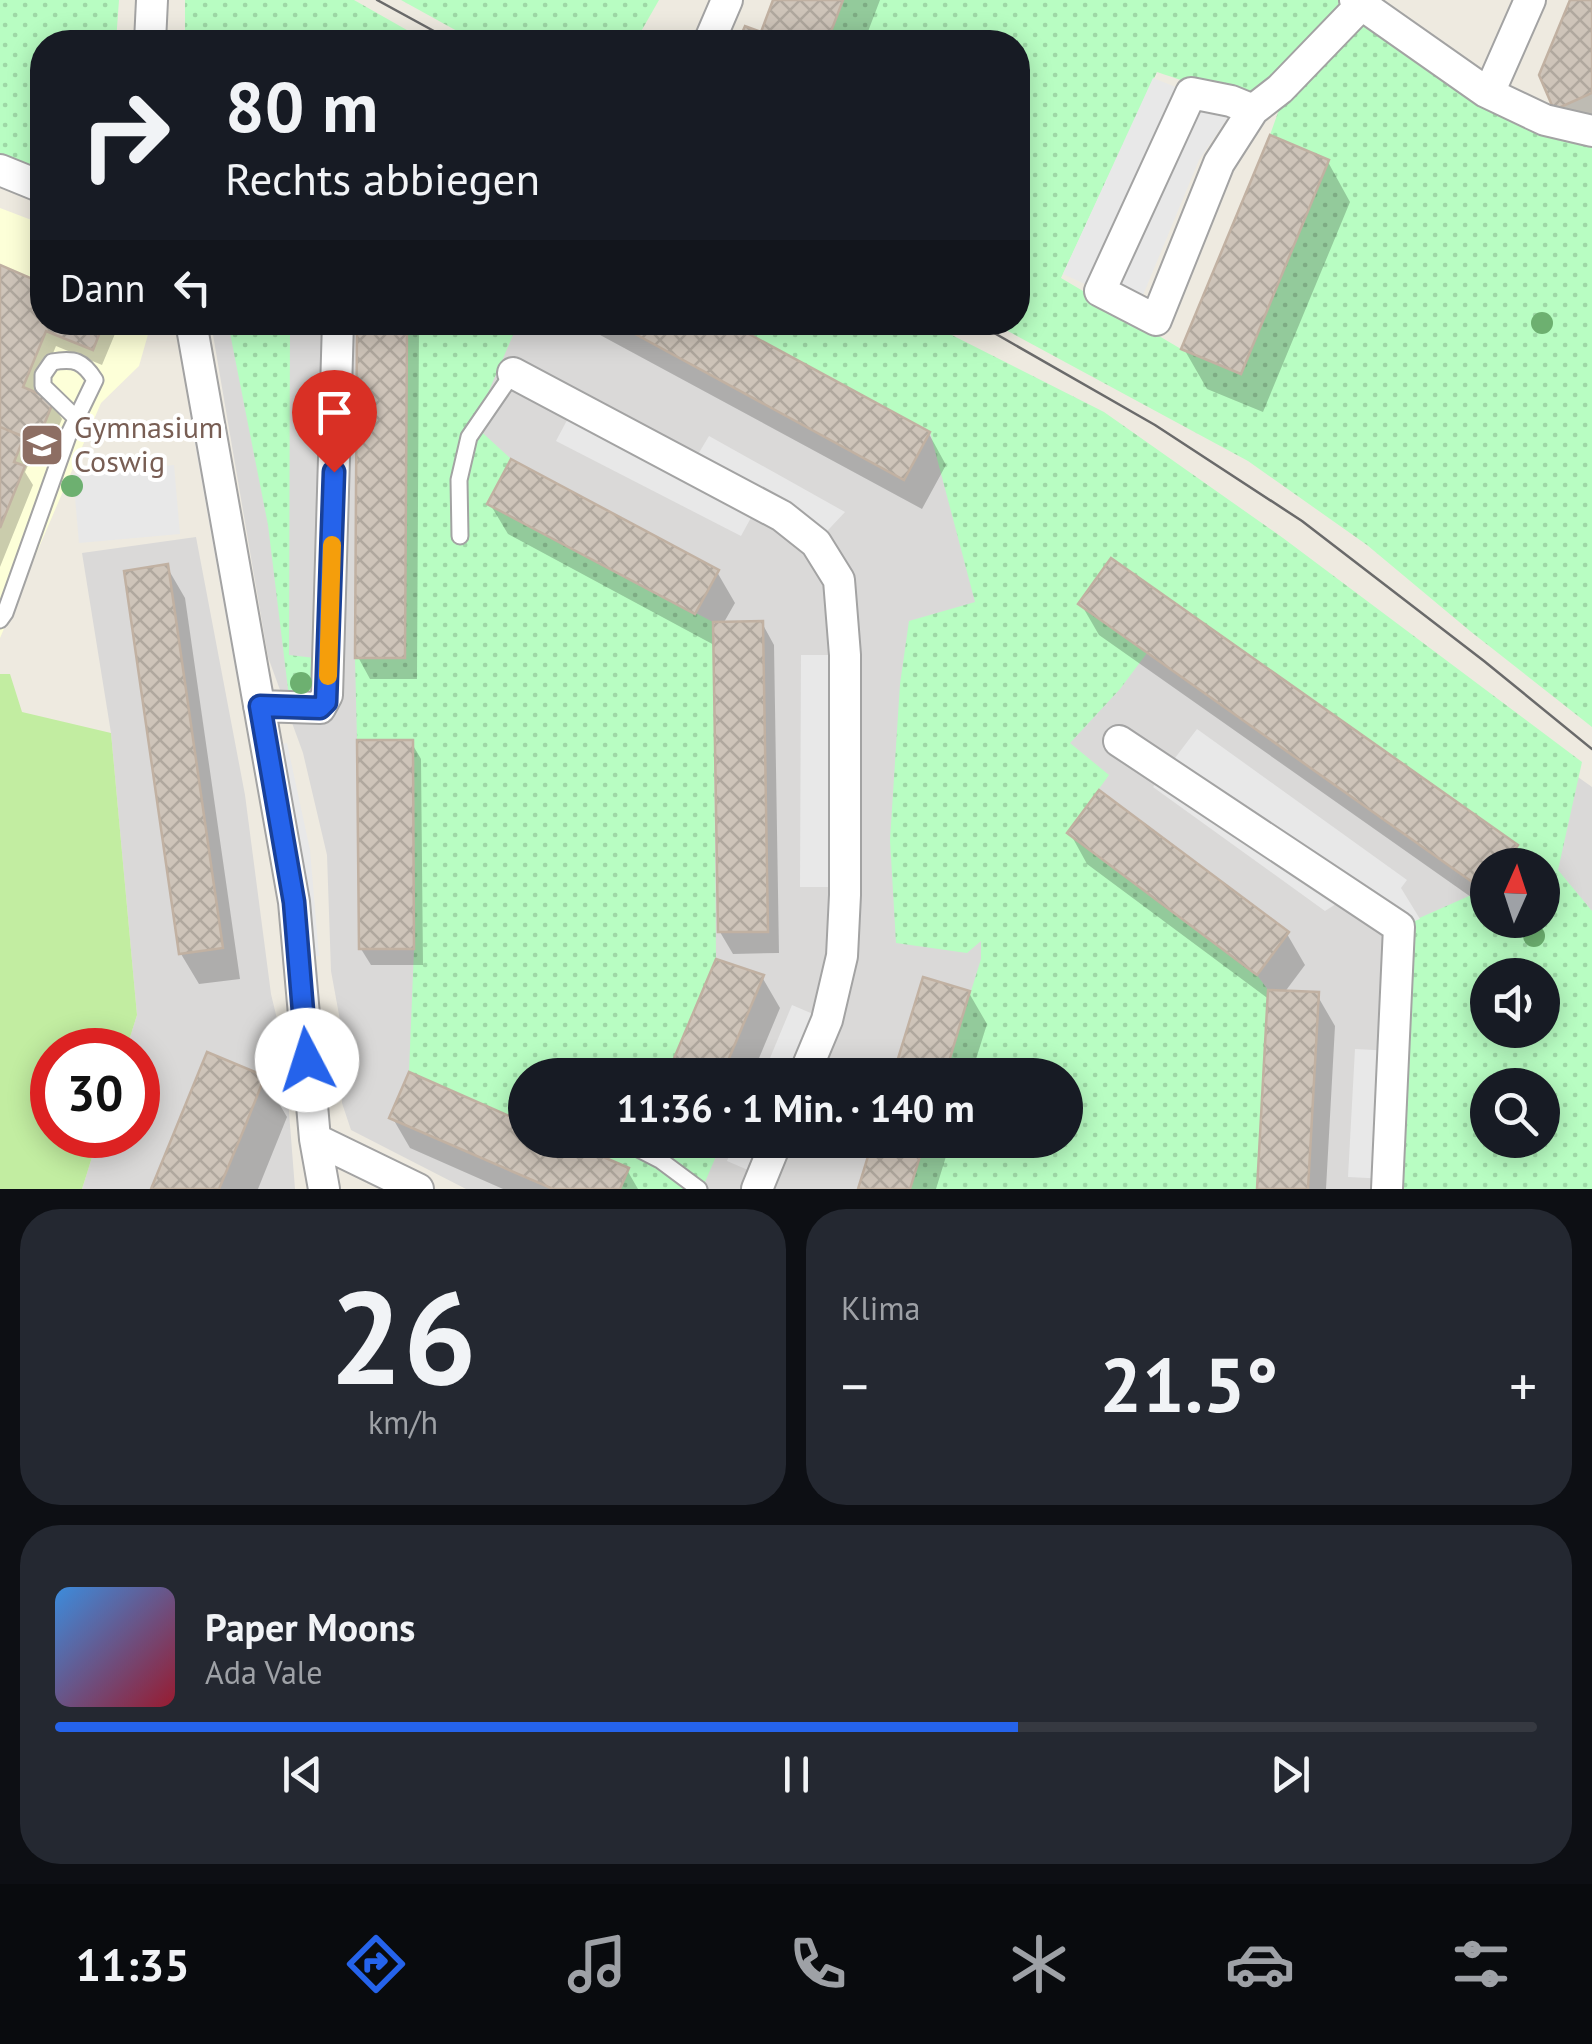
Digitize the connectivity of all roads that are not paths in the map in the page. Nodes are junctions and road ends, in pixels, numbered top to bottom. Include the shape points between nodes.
1 (152, 0) edge
2 (727, 0) edge
3 (1530, 0) edge
4 (1359, 2) edge
5 (151, 30) edge
6 (714, 30) edge
7 (1489, 93) junction
8 (1252, 110) junction
9 (1592, 131) edge
10 (0, 170) edge
11 (30, 182) edge
12 (192, 335) edge
13 (338, 335) edge
14 (513, 373) joint
15 (77, 419) dead end
16 (460, 536) dead end
17 (0, 620) edge
18 (260, 706) junction
19 (1118, 741) dead end
20 (811, 1058) edge
21 (315, 1139) junction
22 (656, 1158) edge
23 (770, 1158) edge
24 (324, 1189) edge
25 (418, 1189) edge
26 (699, 1189) edge
27 (757, 1189) edge
28 (1387, 1189) edge

1 - 5 street
2 - 6 street
3 - 7 street
4 - 7 street
4 - 8 street
7 - 9 street via 1545,120
8 - 8 street via 1219,163 1156,320 1100,291 1190,93
10 - 11 street
12 - 18 street
13 - 18 street via 327,695 320,708
14 - 16 lane via 470,437 459,480
14 - 20 street via 782,516 816,543 839,580 845,655 842,956
15 - 17 lane
18 - 21 street via 294,902
19 - 28 street via 1399,927
21 - 24 street
21 - 25 street
22 - 26 lane
23 - 27 street

